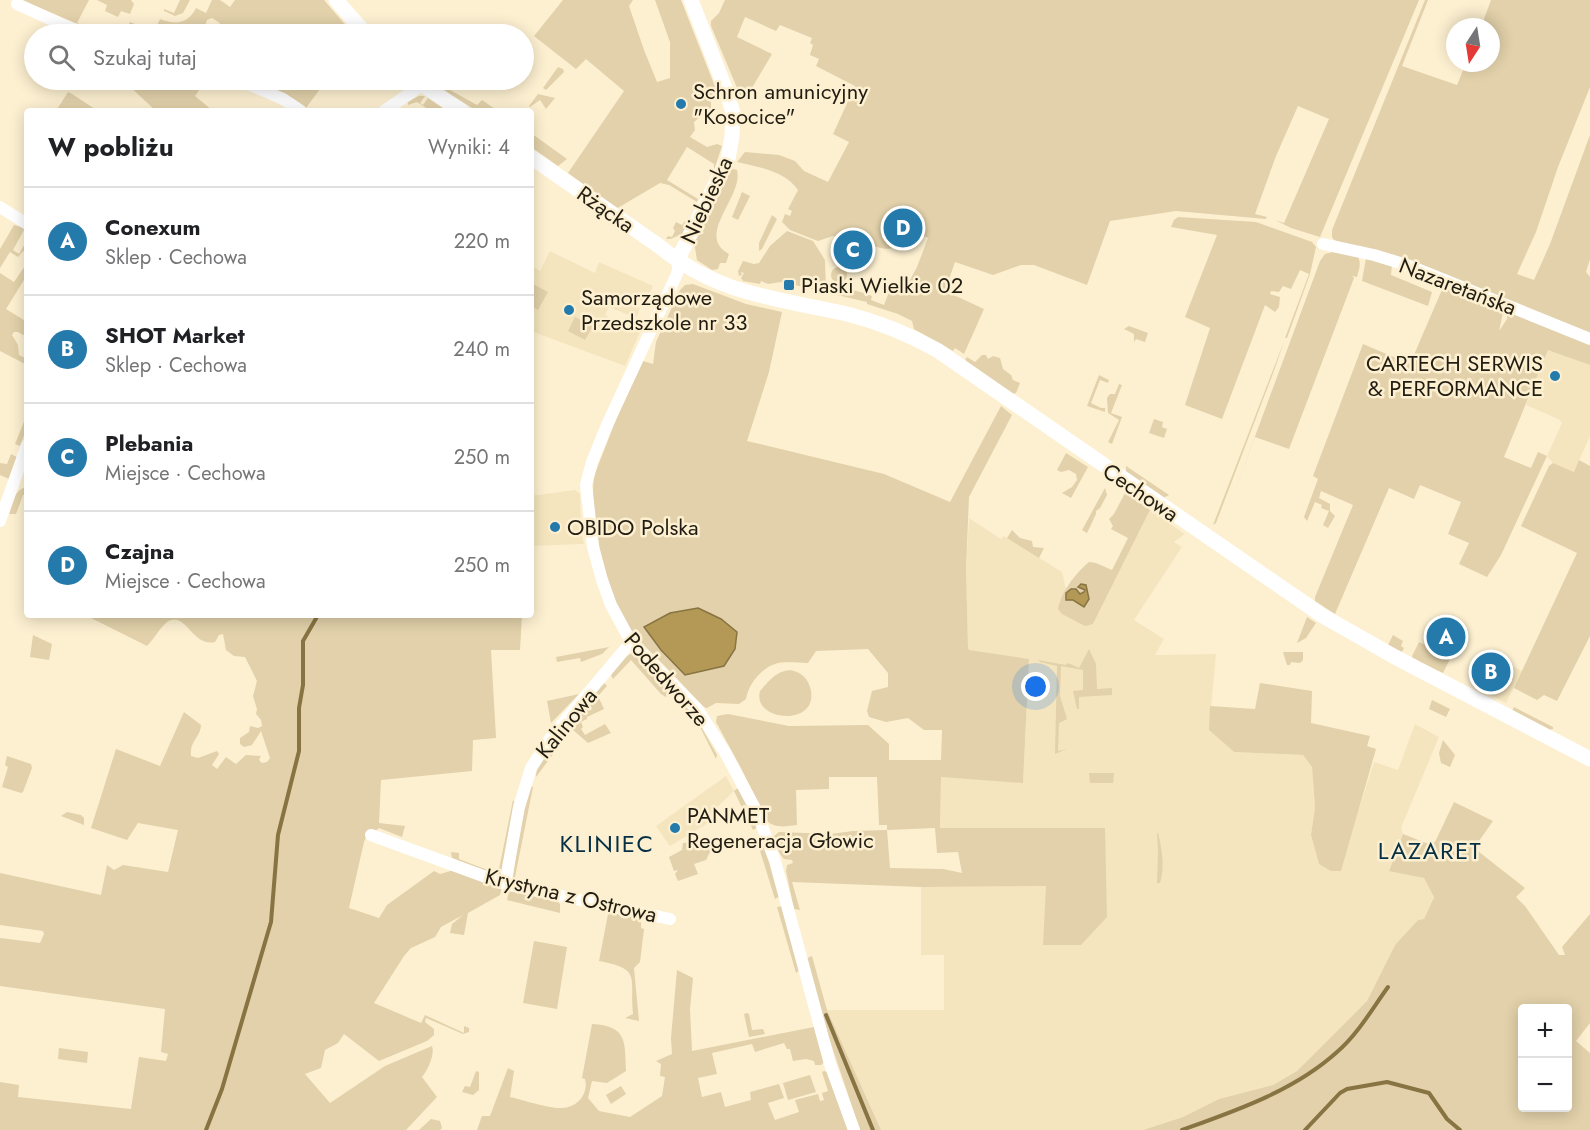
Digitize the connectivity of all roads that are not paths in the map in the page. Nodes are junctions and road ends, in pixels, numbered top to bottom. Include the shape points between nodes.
1 (336, 0) edge
2 (691, 0) edge
3 (17, 4) dead end
4 (61, 24) edge
5 (357, 24) edge
6 (262, 90) edge
7 (409, 90) edge
8 (431, 90) edge
9 (296, 108) edge
10 (388, 108) edge
11 (458, 108) edge
12 (534, 159) edge
13 (0, 207) edge
14 (24, 222) edge
15 (1323, 244) dead end
16 (679, 263) junction
17 (1590, 339) edge
18 (24, 453) edge
19 (0, 521) edge
20 (631, 642) junction
21 (1590, 759) edge
22 (371, 835) dead end
23 (506, 884) junction
24 (670, 919) dead end
25 (854, 1130) edge

1 - 5 street
2 - 16 street, Niebieska via 727,93 732,136 728,159
3 - 4 street
6 - 9 street
7 - 10 street
8 - 11 street
12 - 16 street, Rżącka
13 - 14 street
15 - 17 street, Nazaretańska via 1410,266
16 - 20 street, Podedworze via 607,425 586,485 593,547 602,580
16 - 21 street, Cechowa via 726,286 848,315 918,340 1342,628
18 - 19 street
20 - 23 street, Kalinowa via 551,737 531,768 519,807
20 - 25 street, Podedworze via 704,718 756,812 775,861 830,1064
22 - 23 street, Krystyna z Ostrowa
23 - 24 street, Krystyna z Ostrowa

